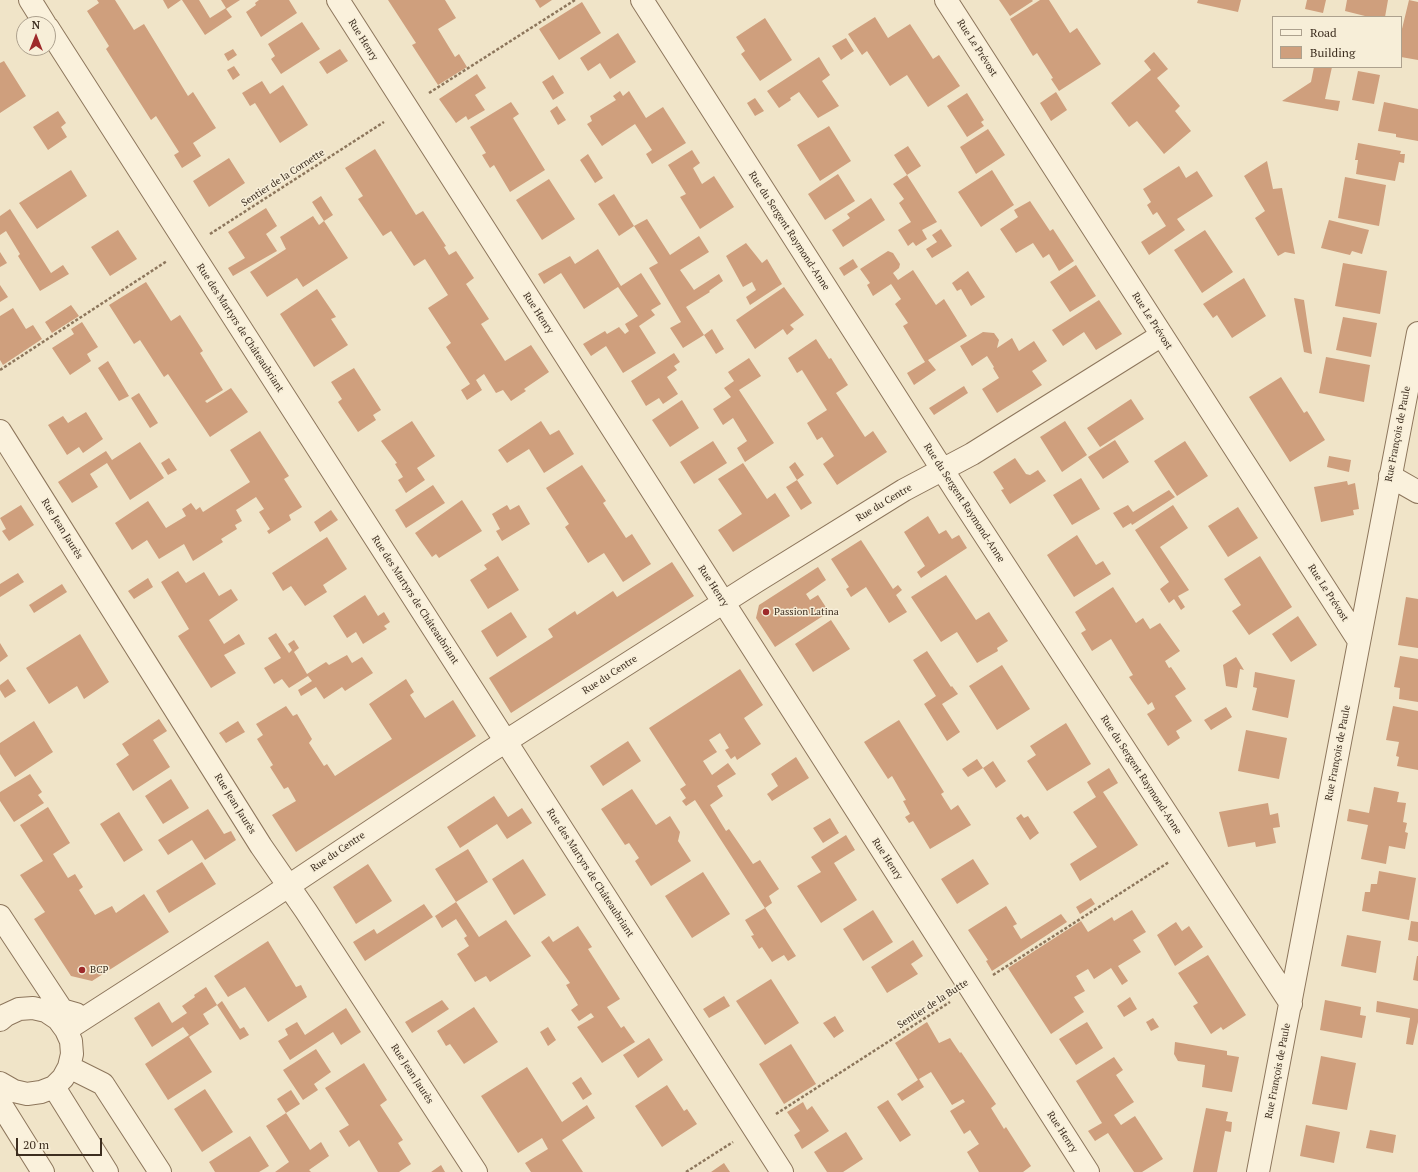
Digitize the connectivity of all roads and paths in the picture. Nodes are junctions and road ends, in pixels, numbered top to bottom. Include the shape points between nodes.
1 (30, 0) edge
2 (338, 0) edge
3 (575, 0) edge
4 (642, 0) edge
5 (946, 0) edge
6 (40, 16) edge
7 (56, 41) edge
8 (406, 107) junction
9 (188, 247) junction
10 (1418, 333) edge
11 (1162, 335) junction
12 (0, 370) edge
13 (0, 431) edge
14 (943, 470) junction
15 (1390, 476) junction
16 (1418, 492) edge
17 (723, 603) junction
18 (1359, 641) junction
19 (506, 741) junction
20 (1189, 849) junction
21 (288, 885) junction
22 (0, 916) edge
23 (970, 989) junction
24 (1291, 1004) junction
25 (2, 1013) edge
26 (85, 1017) junction
27 (66, 1030) junction
28 (69, 1067) junction
29 (0, 1083) edge
30 (54, 1087) junction
31 (0, 1104) edge
32 (754, 1129) junction
33 (42, 1172) edge
34 (107, 1172) edge
35 (160, 1172) edge
36 (476, 1172) edge
37 (686, 1172) edge
38 (782, 1172) edge
39 (1088, 1172) edge
40 (1258, 1172) edge

1 - 6 street
2 - 8 street, Rue Henry
3 - 8 path, Sentier de la Cornette
4 - 14 street, Rue du Sergent Raymond-Anne
5 - 11 street, Rue Le Prévost
7 - 9 street, Rue des Martyrs de Châteaubriant
8 - 9 path, Sentier de la Cornette
8 - 17 street, Rue Henry
9 - 12 path, Sentier de la Cornette
9 - 19 street, Rue des Martyrs de Châteaubriant
10 - 15 street, Rue François de Paule
11 - 14 street, Rue du Centre
11 - 18 street, Rue Le Prévost
13 - 21 street, Rue Jean Jaurès
14 - 17 street, Rue du Centre via 904,490
14 - 20 street, Rue du Sergent Raymond-Anne
15 - 16 street
15 - 18 street, Rue François de Paule
17 - 19 street, Rue du Centre
17 - 23 street, Rue Henry
18 - 24 street, Rue François de Paule
19 - 21 street, Rue du Centre
19 - 32 street, Rue des Martyrs de Châteaubriant
20 - 23 path, Sentier de la Butte
20 - 24 street, Rue du Sergent Raymond-Anne
21 - 26 street, Rue du Centre
21 - 36 street, Rue Jean Jaurès
22 - 26 street via 62,1010
23 - 32 path, Sentier de la Butte
23 - 39 street, Rue Henry
24 - 40 street, Rue François de Paule
25 - 27 street via 33,1008 46,1011 58,1019
26 - 27 street, Rue du Centre
27 - 28 street via 71,1041
28 - 30 street
28 - 35 street via 103,1084
29 - 30 street via 14,1091 27,1094
30 - 34 street
31 - 33 street
32 - 37 path, Sentier de la Butte
32 - 38 street, Rue des Martyrs de Châteaubriant

